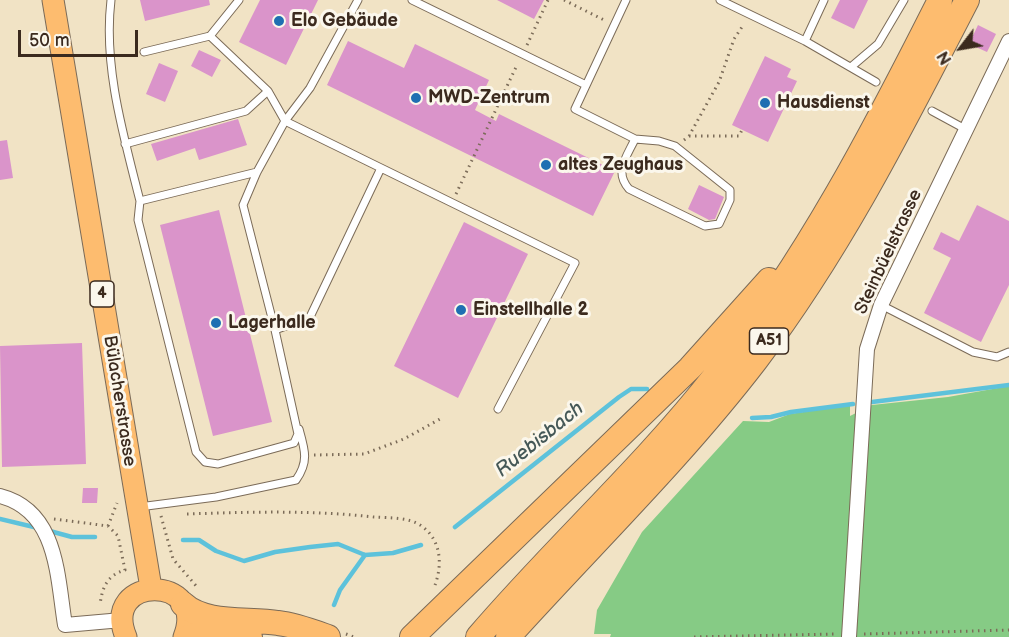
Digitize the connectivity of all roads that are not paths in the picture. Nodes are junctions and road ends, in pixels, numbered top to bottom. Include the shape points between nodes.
1 (53, 0) edge
2 (111, 0) edge
3 (239, 0) edge
4 (358, 0) edge
5 (412, 0) edge
6 (626, 0) edge
7 (720, 0) edge
8 (824, 0) edge
9 (904, 0) edge
10 (940, 0) edge
11 (967, 0) edge
12 (210, 36) junction
13 (1009, 40) edge
14 (805, 41) junction
15 (144, 52) dead end
16 (851, 67) junction
17 (876, 82) dead end
18 (586, 85) junction
19 (267, 91) junction
20 (932, 111) dead end
21 (285, 121) junction
22 (967, 130) junction
23 (635, 139) junction
24 (125, 144) junction
25 (381, 168) junction
26 (257, 172) junction
27 (140, 201) junction
28 (830, 210) junction
29 (881, 305) junction
30 (275, 330) junction
31 (1009, 352) edge
32 (498, 409) dead end
33 (298, 424) junction
34 (0, 496) edge
35 (127, 504) junction
36 (151, 588) junction
37 (183, 604) junction
38 (124, 629) edge
39 (849, 636) edge
40 (184, 637) edge
41 (189, 637) edge
42 (250, 637) edge
43 (328, 637) edge
44 (412, 637) edge
45 (478, 637) edge
46 (508, 637) edge

1 - 35 main road, Bülacherstrasse / 4
2 - 24 lane via 111,60
3 - 12 lane
4 - 21 lane via 310,88
5 - 18 lane
6 - 18 lane
7 - 14 lane
8 - 14 lane
9 - 16 lane via 878,44
10 - 28 highway, A51
11 - 46 highway, A51 via 871,183 783,322 677,456
12 - 15 lane
12 - 19 lane
13 - 22 street, Steinbüelstrasse
14 - 16 lane
16 - 17 lane
18 - 23 lane via 575,109
19 - 21 lane
19 - 24 lane via 246,111
20 - 22 lane
21 - 25 lane
21 - 26 lane
22 - 29 street, Steinbüelstrasse
23 - 23 lane via 621,170 621,180 629,189 705,226 718,224 730,200 730,190 675,146
24 - 27 lane
25 - 30 lane via 310,317
25 - 32 lane via 575,263
26 - 27 lane
26 - 30 lane via 243,205
27 - 33 lane via 138,220 196,452 205,462 218,464 283,447 294,443
28 - 44 highway via 708,350
28 - 45 highway, A51 via 765,310 700,394
29 - 31 lane via 973,352 997,357
29 - 39 street, Steinbüelstrasse via 867,349 862,392
30 - 33 lane
33 - 35 lane via 306,455 304,469 296,480 216,497
34 - 38 street via 13,499 37,517 53,548 65,625
35 - 36 main road, Bülacherstrasse / 4
36 - 37 main road via 169,591
36 - 38 main road via 130,599
37 - 40 main road via 188,621
37 - 43 highway via 203,615 279,623
41 - 42 highway via 209,633

